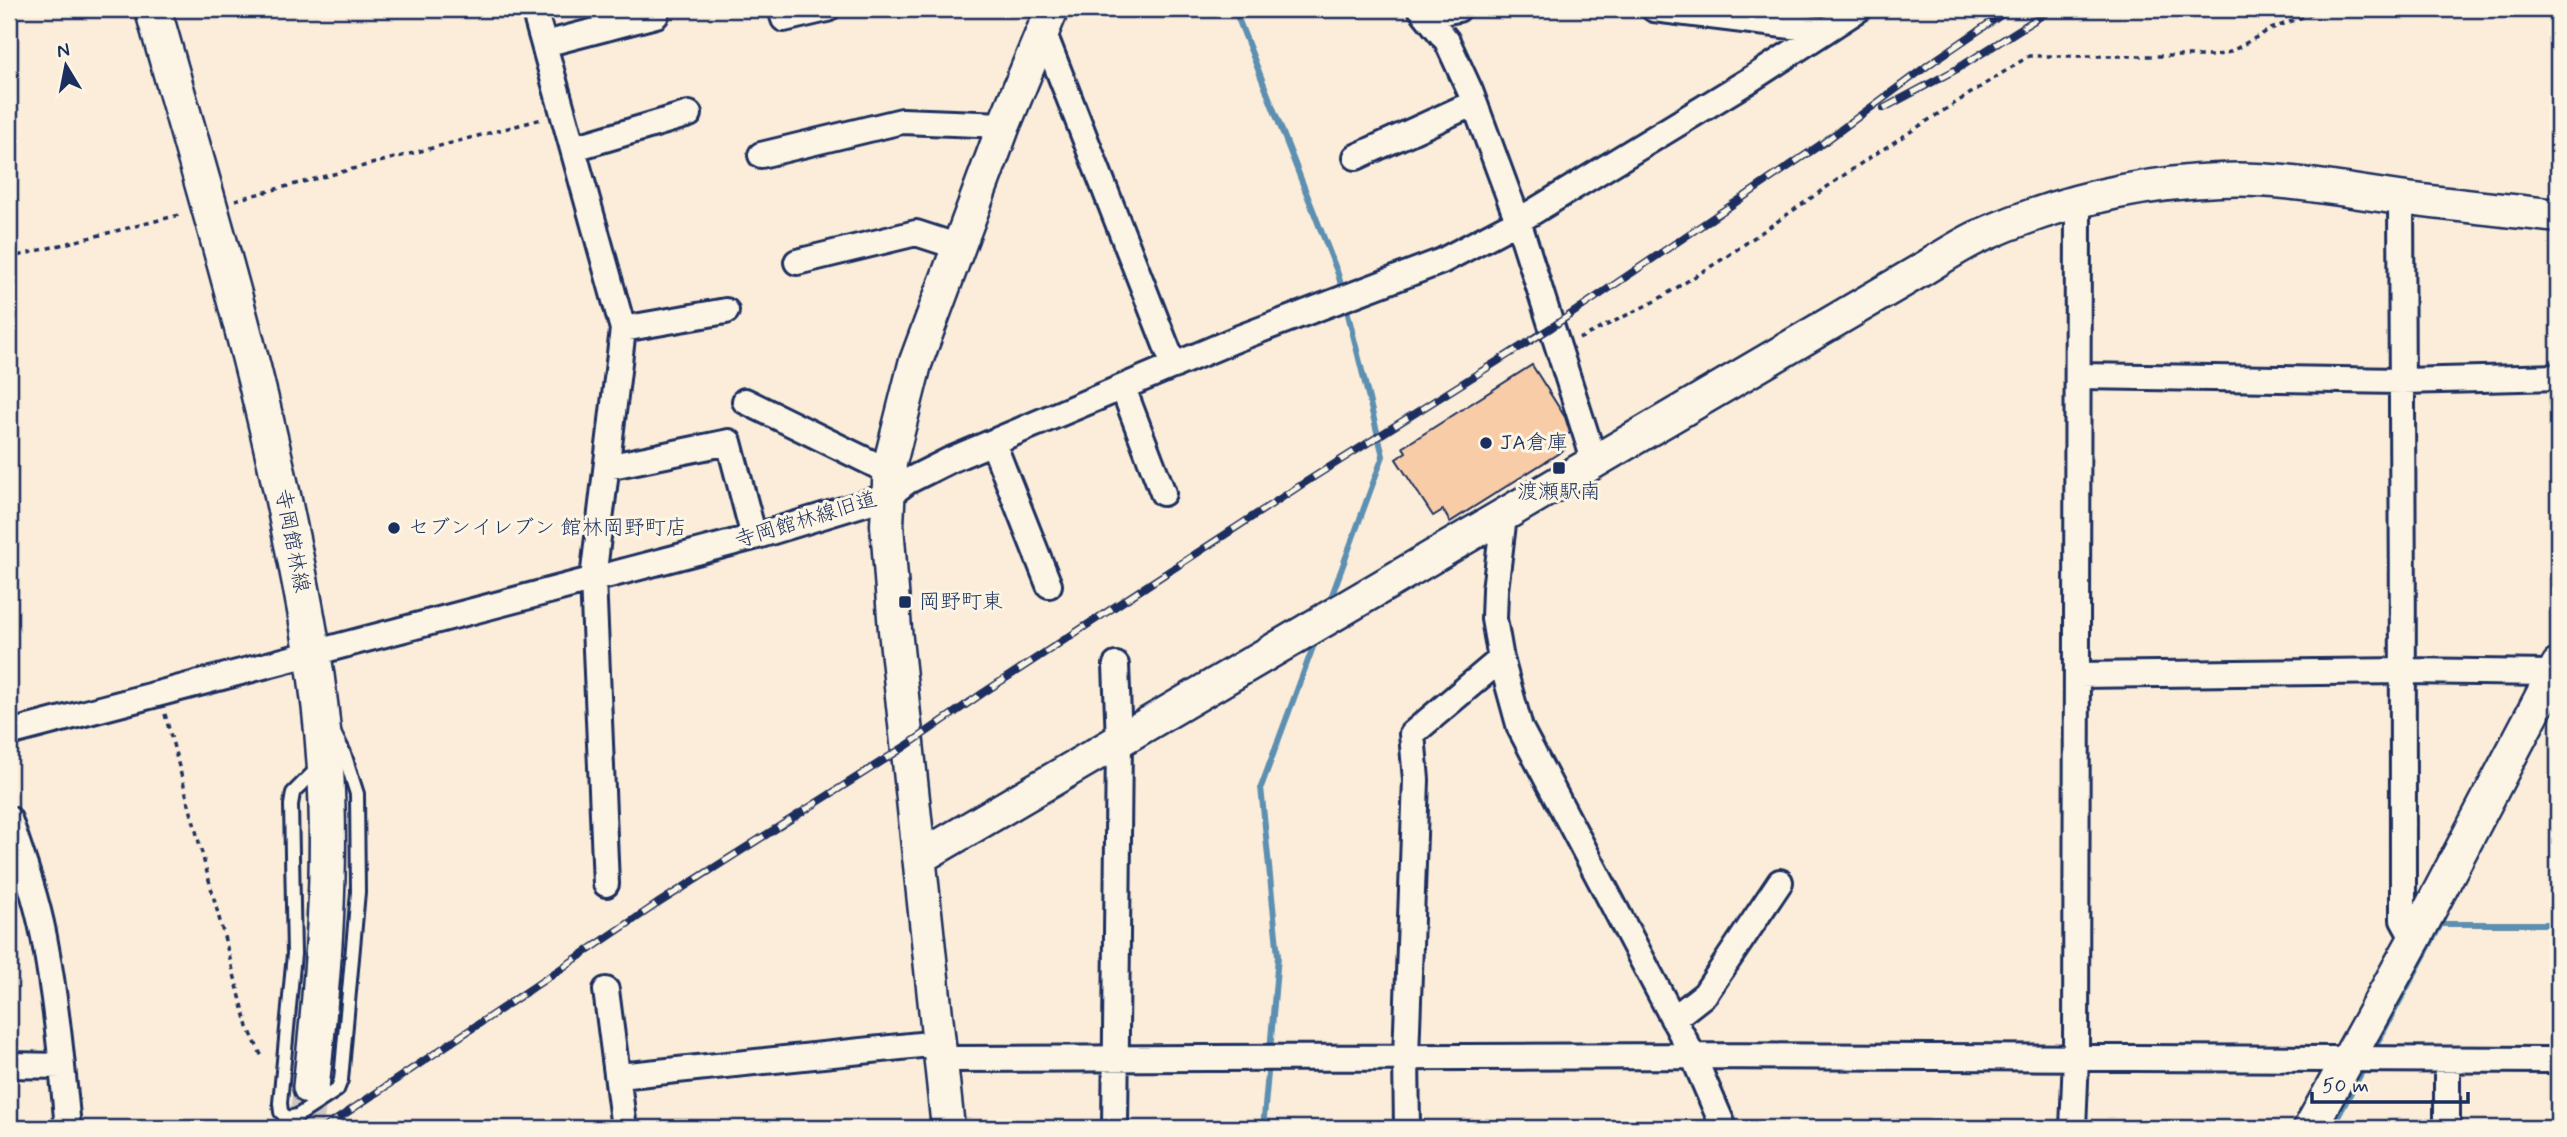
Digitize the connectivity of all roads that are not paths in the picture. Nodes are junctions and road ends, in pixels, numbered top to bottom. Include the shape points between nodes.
1 (153, 9) edge
2 (534, 9) edge
3 (781, 9) edge
4 (827, 9) edge
5 (1458, 9) edge
6 (1654, 9) edge
7 (1859, 9) edge
8 (1424, 12) edge
9 (656, 15) dead end
10 (1048, 20) edge
11 (1824, 30) junction
12 (545, 44) junction
13 (1474, 103) junction
14 (690, 114) dead end
15 (1004, 125) junction
16 (574, 148) junction
17 (761, 155) dead end
18 (1356, 157) dead end
19 (2402, 198) junction
20 (2078, 201) junction
21 (2558, 216) edge
22 (1518, 221) junction
23 (959, 247) junction
24 (797, 262) dead end
25 (726, 311) dead end
26 (623, 329) junction
27 (1174, 366) junction
28 (2078, 376) junction
29 (2558, 377) edge
30 (2402, 381) junction
31 (1123, 388) junction
32 (745, 401) dead end
33 (993, 443) junction
34 (1595, 463) junction
35 (607, 467) junction
36 (889, 484) junction
37 (1163, 493) dead end
38 (1504, 516) junction
39 (754, 537) junction
40 (593, 579) junction
41 (1049, 585) dead end
42 (313, 654) junction
43 (1501, 659) junction
44 (1116, 665) dead end
45 (2556, 669) edge
46 (2404, 671) junction
47 (2078, 675) junction
48 (320, 712) junction
49 (9, 733) edge
50 (1119, 741) junction
51 (325, 762) junction
52 (9, 819) edge
53 (919, 858) junction
54 (1780, 882) dead end
55 (606, 884) dead end
56 (2414, 940) junction
57 (606, 990) dead end
58 (1673, 1019) junction
59 (940, 1051) junction
60 (1406, 1056) junction
61 (1693, 1056) junction
62 (1115, 1058) junction
63 (2076, 1058) junction
64 (2348, 1058) junction
65 (2447, 1060) junction
66 (2558, 1060) edge
67 (9, 1065) edge
68 (62, 1066) junction
69 (619, 1076) junction
70 (311, 1087) tunnel mouth
71 (68, 1128) edge
72 (624, 1128) edge
73 (948, 1128) edge
74 (1115, 1128) edge
75 (1407, 1128) edge
76 (1724, 1128) edge
77 (2073, 1128) edge
78 (2310, 1128) edge
79 (2447, 1128) edge

1 - 42 main road, 寺岡館林線 via 261,397
2 - 12 street
3 - 4 street via 784,19
5 - 8 street
6 - 11 street
7 - 11 street
8 - 13 street via 1447,41
9 - 12 street
10 - 15 street
10 - 27 street
11 - 22 street
12 - 16 street
13 - 18 street
13 - 22 street
14 - 16 street
15 - 17 street via 902,121
15 - 23 street
16 - 26 street
19 - 20 street via 2285,182 2221,180 2158,184
19 - 21 street
19 - 30 street
20 - 28 street
20 - 34 street via 1976,238
22 - 27 street via 1442,261
22 - 34 street
23 - 24 street via 916,233
23 - 36 street via 915,364 897,430
25 - 26 street
26 - 35 street
27 - 31 street
28 - 30 street
28 - 47 street
29 - 30 street
30 - 46 street
31 - 33 street
31 - 37 street
32 - 36 street
33 - 36 street via 908,481
33 - 41 street
34 - 38 street
35 - 39 street via 729,442
35 - 40 street
36 - 39 street, 寺岡館林線旧道
36 - 53 street, 寺岡館林線旧道 via 887,525 895,630
38 - 43 street via 1494,619
38 - 50 street
39 - 40 street, 寺岡館林線旧道
40 - 42 street, 寺岡館林線旧道
40 - 55 street
42 - 48 main road, 寺岡館林線
42 - 49 street, 寺岡館林線旧道
43 - 58 street via 1520,728
43 - 60 street via 1412,734 1416,780
44 - 50 street
45 - 46 street
45 - 56 street
46 - 47 street
46 - 56 street via 2403,920
47 - 63 street
48 - 51 main road, 寺岡館林線
48 - 51 lane via 341,745 357,794 358,892 341,1080 337,1090 287,1118 280,1103 294,954 291,805 293,793
50 - 53 street
50 - 62 street
51 - 70 main road, 寺岡館林線 via 325,923
52 - 68 street via 44,936
53 - 59 street, 寺岡館林線旧道
54 - 58 street via 1704,994
56 - 64 street
57 - 69 street
58 - 61 street
59 - 62 street
59 - 69 street
59 - 73 street, 寺岡館林線旧道
60 - 61 street
60 - 62 street
60 - 75 street
61 - 63 street
61 - 76 street
62 - 74 street
63 - 64 street
63 - 77 street
64 - 65 street
64 - 78 street
65 - 66 street
65 - 79 street
67 - 68 street
68 - 71 street
69 - 72 street

